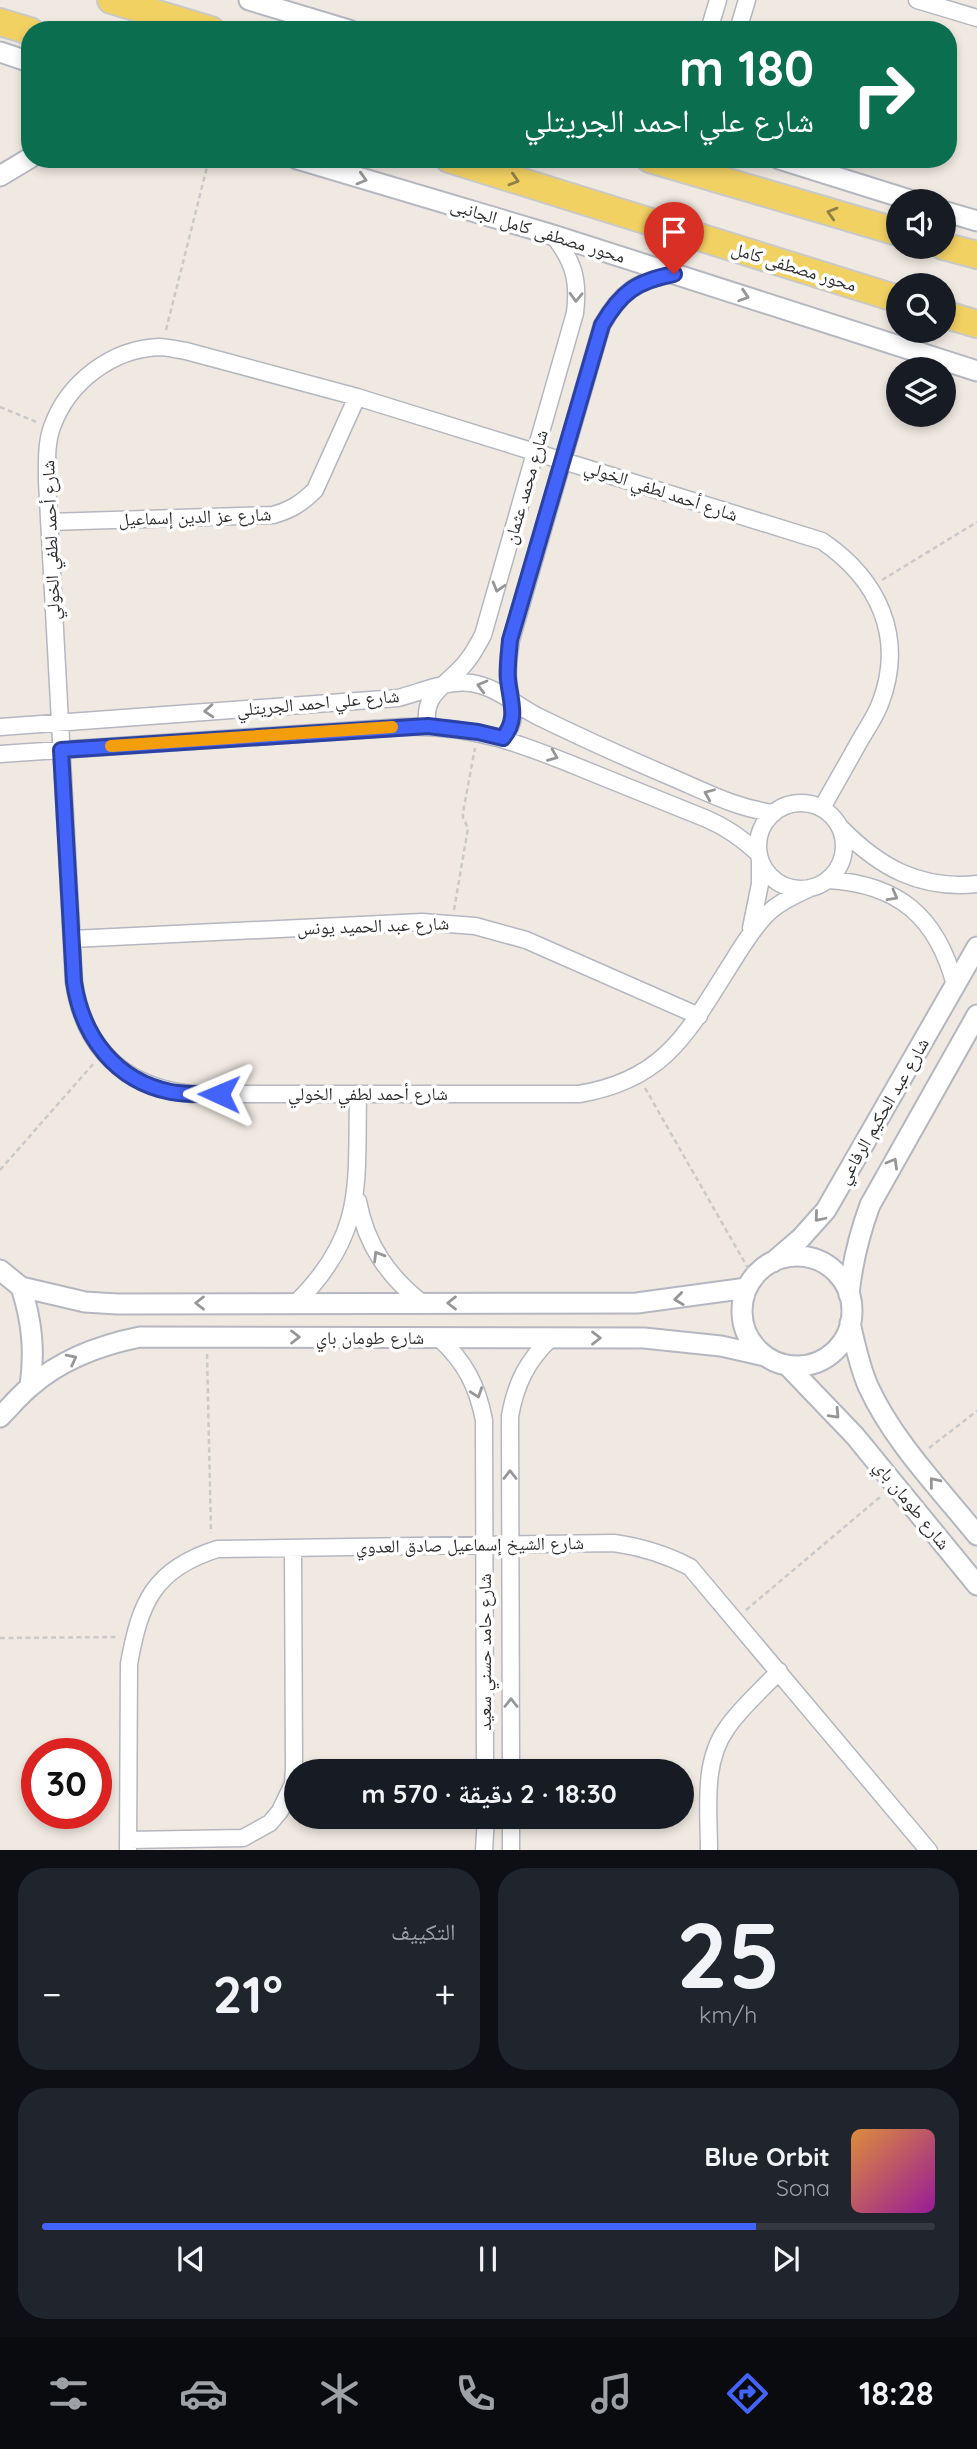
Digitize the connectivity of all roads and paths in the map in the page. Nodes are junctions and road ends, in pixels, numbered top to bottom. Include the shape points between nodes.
1 (111, 0) edge
2 (248, 0) edge
3 (718, 0) edge
4 (747, 0) edge
5 (917, 0) edge
6 (946, 4) edge
7 (143, 5) edge
8 (977, 18) edge
9 (187, 21) edge
10 (319, 21) edge
11 (712, 21) edge
12 (741, 21) edge
13 (0, 22) edge
14 (21, 28) edge
15 (0, 52) edge
16 (21, 59) edge
17 (21, 163) edge
18 (207, 168) edge
19 (327, 168) edge
20 (478, 168) edge
21 (681, 168) edge
22 (808, 168) edge
23 (0, 176) edge
24 (886, 193) edge
25 (956, 215) edge
26 (977, 221) edge
27 (886, 228) edge
28 (553, 235) junction
29 (956, 250) edge
30 (977, 256) edge
31 (674, 274) junction
32 (886, 295) edge
33 (956, 318) edge
34 (977, 324) edge
35 (162, 347) junction
36 (977, 372) edge
37 (357, 397) junction
38 (0, 407) edge
39 (51, 428) junction
40 (536, 451) junction
41 (563, 459) junction
42 (49, 522) junction
43 (977, 522) edge
44 (870, 587) junction
45 (443, 684) junction
46 (512, 700) junction
47 (60, 722) junction
48 (428, 726) junction
49 (0, 727) edge
50 (478, 732) junction
51 (503, 738) junction
52 (61, 750) junction
53 (0, 754) edge
54 (822, 808) junction
55 (774, 813) junction
56 (841, 828) junction
57 (760, 857) junction
58 (828, 880) junction
59 (977, 884) edge
60 (810, 888) junction
61 (452, 923) junction
62 (750, 934) junction
63 (72, 939) junction
64 (977, 947) edge
65 (955, 985) junction
66 (977, 1015) edge
67 (699, 1016) junction
68 (103, 1052) junction
69 (638, 1076) junction
70 (358, 1094) junction
71 (0, 1170) edge
72 (356, 1194) junction
73 (773, 1262) junction
74 (0, 1270) edge
75 (750, 1283) junction
76 (20, 1287) junction
77 (849, 1296) junction
78 (296, 1303) junction
79 (422, 1303) junction
80 (850, 1322) junction
81 (207, 1337) junction
82 (439, 1338) junction
83 (551, 1338) junction
84 (765, 1356) junction
85 (788, 1366) junction
86 (30, 1386) junction
87 (977, 1411) edge
88 (0, 1417) edge
89 (915, 1459) junction
90 (895, 1485) junction
91 (977, 1535) edge
92 (510, 1544) junction
93 (485, 1545) junction
94 (293, 1548) junction
95 (211, 1551) junction
96 (977, 1585) edge
97 (735, 1619) junction
98 (134, 1637) junction
99 (0, 1638) edge
100 (779, 1671) junction
101 (485, 1759) edge
102 (511, 1759) edge
103 (485, 1829) edge
104 (511, 1829) edge
105 (128, 1845) edge
106 (484, 1850) edge
107 (511, 1850) edge
108 (709, 1850) edge
109 (929, 1850) edge

1 - 7 main road
2 - 10 street
3 - 11 street
4 - 12 street
5 - 6 street
6 - 8 street
7 - 9 main road
13 - 14 main road
15 - 16 street
17 - 23 street
18 - 35 path
19 -> 28 street, محور مصطفى كامل الجانبى
20 -> 32 main road, محور مصطفى كامل
27 -> 21 main road
22 - 24 street
25 - 26 street
28 - 31 street, محور مصطفى كامل الجانبى
28 -> 40 street, شارع محمد عثمان via 575,271 578,292
29 - 30 main road
31 -> 36 street, محور مصطفى كامل الجانبى
31 - 41 street, شارع محمد عثمان via 641,283 613,305 602,325
33 - 34 main road
35 - 37 street, شارع أحمد لطفي الخولي
35 - 39 street, شارع أحمد لطفي الخولي via 114,358 93,371 75,387
37 - 40 street, شارع أحمد لطفي الخولي
37 - 42 street, شارع عز الدين إسماعيل via 315,490 289,511
38 - 39 path
39 - 42 street, شارع أحمد لطفي الخولي
40 - 41 street, شارع أحمد لطفي الخولي
40 -> 45 street, شارع محمد عثمان via 483,635 473,654
41 - 44 street, شارع أحمد لطفي الخولي via 822,541 858,570
41 - 46 street, شارع محمد عثمان via 510,640
42 - 47 street, شارع أحمد لطفي الخولي
43 - 44 path
44 - 54 street, شارع أحمد لطفي الخولي via 888,633 887,679 880,705
46 -> 45 street, شارع علي احمد الجريتلي via 479,684
45 -> 47 street, شارع علي احمد الجريتلي via 398,698
45 - 48 street, شارع محمد عثمان via 427,707
46 - 51 street, شارع محمد عثمان via 513,720
55 -> 46 street, شارع علي احمد الجريتلي via 740,806 609,751
47 - 49 street, شارع علي احمد الجريتلي
47 - 52 street, شارع أحمد لطفي الخولي
48 - 50 street, شارع علي احمد الجريتلي
48 - 52 street, شارع علي احمد الجريتلي
50 - 51 street, شارع علي احمد الجريتلي
50 - 61 path via 463,812 468,828
51 -> 57 street, شارع علي احمد الجريتلي via 707,819 735,833
52 - 53 street, شارع علي احمد الجريتلي
52 - 63 street, شارع أحمد لطفي الخولي
54 - 55 street via 795,803
54 - 56 street
55 - 57 street via 762,828
56 - 58 street via 845,847 840,865
56 - 59 street via 860,848 908,876 935,883
57 - 60 street via 780,883
57 - 62 street, شارع أحمد لطفي الخولي via 757,909
58 - 60 street
58 -> 65 street via 878,888 921,916 937,937
60 - 62 street, شارع أحمد لطفي الخولي via 766,915
61 - 63 street, شارع عبد الحميد يونس
61 - 67 street, شارع عبد الحميد يونس via 526,940
62 - 67 street, شارع أحمد لطفي الخولي
63 - 68 street, شارع أحمد لطفي الخولي via 77,1001 91,1037
64 - 65 street, شارع عبد الحكيم الرفاعي
65 -> 73 street, شارع عبد الحكيم الرفاعي via 826,1210
77 -> 66 street, شارع عبد الحكيم الرفاعي via 859,1234 870,1206
67 - 69 street, شارع أحمد لطفي الخولي via 668,1054
68 - 70 street, شارع أحمد لطفي الخولي via 134,1078 172,1092
68 - 71 path
69 - 70 street, شارع أحمد لطفي الخولي via 579,1094
69 - 75 path
70 - 72 street
72 - 78 street via 342,1243 322,1275
79 -> 72 street via 384,1267 361,1220
73 - 75 street
73 - 77 street via 812,1259 835,1273
74 - 76 street, شارع طومان باي
75 -> 79 street, شارع طومان باي via 637,1303
75 - 84 street via 743,1300 744,1325
78 -> 76 street, شارع طومان باي via 117,1304 85,1302
76 - 86 street via 33,1336
77 - 80 street
78 - 79 street, شارع طومان باي
80 - 85 street via 838,1348 827,1357
80 - 89 street, شارع طومان باي via 867,1384
81 -> 82 street, شارع طومان باي
86 -> 81 street, شارع طومان باي via 71,1359 116,1342 140,1336
81 - 95 path
82 - 83 street, شارع طومان باي
82 -> 93 street, شارع حامد حسني سعيد via 456,1354 480,1396
83 -> 84 street, شارع طومان باي via 682,1341
92 -> 83 street, شارع حامد حسني سعيد via 514,1394 528,1363
84 - 85 street
85 -> 90 street, شارع طومان باي
86 - 88 street, شارع طومان باي
87 - 89 path
91 -> 89 street, شارع طومان باي
90 - 96 street, شارع طومان باي
90 - 97 path
92 - 93 street, شارع الشيخ إسماعيل صادق العدوي
92 - 97 street, شارع الشيخ إسماعيل صادق العدوي via 614,1543 653,1550 690,1567
102 -> 92 street, شارع حامد حسني سعيد
93 - 94 street, شارع الشيخ إسماعيل صادق العدوي
93 - 101 street, شارع حامد حسني سعيد
94 - 95 street, شارع الشيخ إسماعيل صادق العدوي
94 - 105 street via 294,1768 288,1798 270,1823 243,1838
95 - 98 street, شارع الشيخ إسماعيل صادق العدوي via 196,1555 159,1582 146,1600
97 - 100 street, شارع الشيخ إسماعيل صادق العدوي
98 - 99 path
98 - 105 street, شارع الشيخ إسماعيل صادق العدوي via 129,1664
100 - 108 street via 726,1728 715,1751 709,1775
100 - 109 street, شارع الشيخ إسماعيل صادق العدوي
103 - 106 street
104 - 107 street

